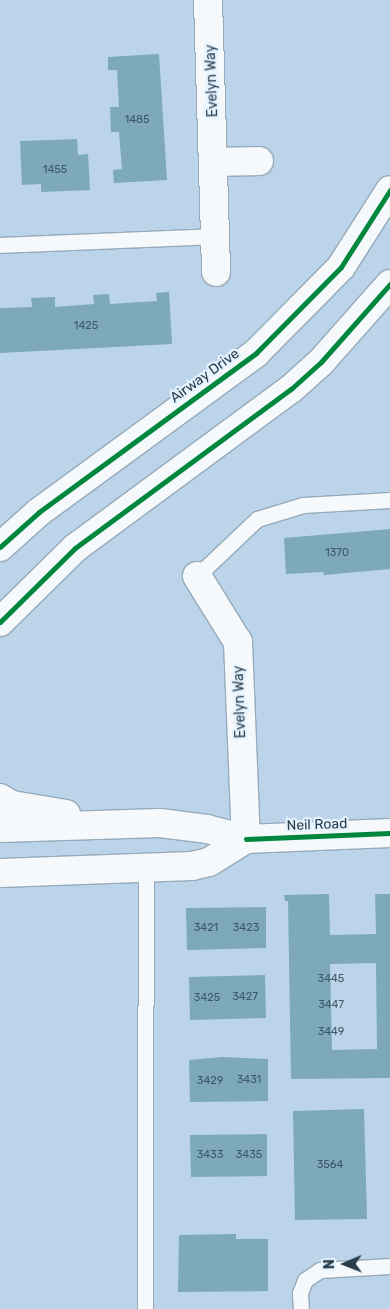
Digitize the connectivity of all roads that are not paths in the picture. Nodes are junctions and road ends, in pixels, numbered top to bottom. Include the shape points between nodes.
1 (208, 0) edge
2 (259, 161) dead end
3 (214, 162) junction
4 (390, 190) edge
5 (216, 236) junction
6 (0, 245) edge
7 (216, 272) dead end
8 (390, 284) edge
9 (80, 482) junction
10 (390, 500) edge
11 (0, 527) edge
12 (0, 547) edge
13 (197, 576) joint
14 (7, 614) edge
15 (0, 630) edge
16 (0, 798) edge
17 (122, 823) junction
18 (0, 828) edge
19 (390, 833) edge
20 (246, 839) junction
21 (139, 869) junction
22 (0, 874) edge
23 (0, 882) edge
24 (390, 1266) edge
25 (145, 1309) edge
26 (301, 1309) edge

1 - 3 main road, Evelyn Way
2 - 3 main road
3 - 5 main road, Evelyn Way
4 - 9 main road, Airway Drive via 341,266 269,341
5 - 6 lane
5 - 7 main road, Evelyn Way
8 - 14 main road via 321,362 291,389 75,548
9 - 11 main road
9 - 12 main road, Airway Drive
10 - 13 lane via 303,505 257,519
13 - 20 main road, Evelyn Way via 238,642
14 - 15 main road
16 - 17 main road via 12,805
17 - 18 main road, Neil Road
17 - 20 main road, Neil Road via 207,828
19 - 20 main road, Neil Road
20 - 21 main road, Neil Road via 209,862
21 - 22 main road, Neil Road
21 - 23 main road
21 - 25 lane
24 - 26 lane via 320,1270 305,1280 300,1293

